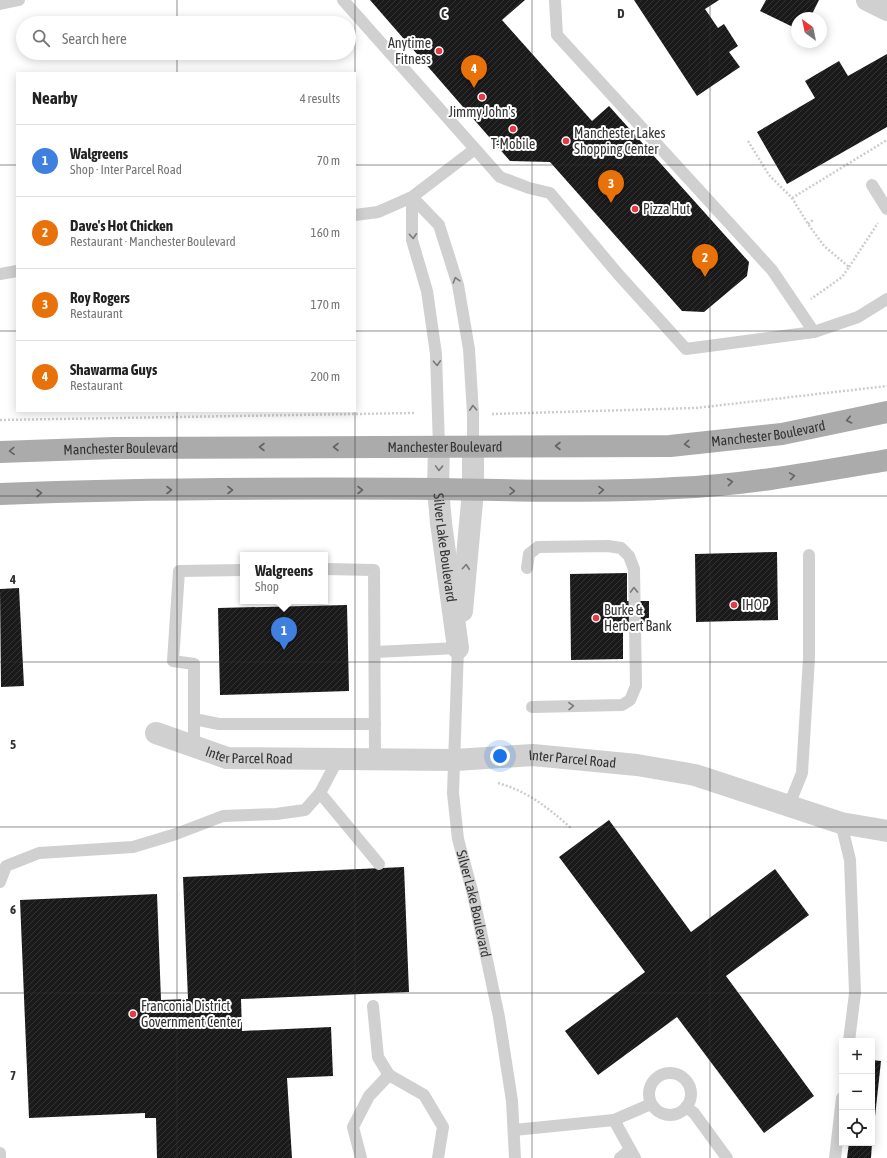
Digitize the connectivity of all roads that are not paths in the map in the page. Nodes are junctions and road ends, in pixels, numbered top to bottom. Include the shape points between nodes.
1 (19, 0) edge
2 (343, 0) edge
3 (554, 0) edge
4 (867, 0) edge
5 (0, 4) edge
6 (887, 10) edge
7 (475, 149) junction
8 (872, 185) dead end
9 (412, 197) junction
10 (885, 214) edge
11 (356, 215) edge
12 (16, 271) edge
13 (0, 274) edge
14 (887, 299) edge
15 (814, 332) junction
16 (887, 412) edge
17 (440, 447) junction
18 (473, 447) junction
19 (0, 452) edge
20 (887, 460) edge
21 (438, 489) junction
22 (473, 490) junction
23 (0, 494) edge
24 (809, 555) dead end
25 (527, 568) dead end
26 (328, 569) edge
27 (240, 570) edge
28 (458, 648) junction
29 (375, 652) junction
30 (532, 707) dead end
31 (194, 719) junction
32 (375, 724) junction
33 (156, 733) dead end
34 (194, 747) junction
35 (338, 759) junction
36 (375, 759) junction
37 (456, 760) junction
38 (320, 793) junction
39 (789, 805) junction
40 (841, 823) junction
41 (887, 831) edge
42 (379, 864) dead end
43 (0, 882) edge
44 (373, 1006) dead end
45 (849, 1038) edge
46 (389, 1075) junction
47 (651, 1104) junction
48 (686, 1107) junction
49 (840, 1110) edge
50 (614, 1120) junction
51 (514, 1130) junction
52 (0, 1153) edge
53 (628, 1155) edge
54 (0, 1158) edge
55 (361, 1158) edge
56 (438, 1158) edge
57 (515, 1158) edge
58 (727, 1158) edge
59 (834, 1158) edge

1 - 5 lane
2 - 7 lane
3 - 15 lane via 557,35 772,270
4 - 6 street
7 - 9 lane
7 - 15 lane via 500,177 550,193 686,349
8 - 10 lane
9 - 11 lane via 378,212
9 -> 17 lane via 412,240 427,291 436,354
18 -> 9 lane via 474,414 469,349 458,285 439,225
12 - 13 lane
14 - 15 lane via 858,317
16 -> 18 main road, Manchester Boulevard via 782,434 670,446
17 - 18 main road, Manchester Boulevard
17 -> 19 main road, Manchester Boulevard via 114,448
17 -> 21 street, Silver Lake Boulevard
18 - 22 street, Silver Lake Boulevard
22 -> 20 main road via 562,492 676,488 781,477
21 - 22 main road
23 -> 21 main road via 125,490
21 - 28 street, Silver Lake Boulevard
28 -> 22 street, Silver Lake Boulevard
24 - 39 lane via 809,658 802,773
30 -> 25 lane via 622,705 630,700 636,686 634,569 629,556 621,548 608,546 538,547 529,554
26 - 29 lane via 374,570
27 - 31 lane via 179,571 172,661 194,664
28 - 29 lane
28 - 37 lane, Silver Lake Boulevard
29 - 32 lane
31 - 32 lane via 219,724
31 - 34 lane
32 - 36 lane
33 - 34 street, Inter Parcel Road
34 - 35 street, Inter Parcel Road via 227,758
35 - 36 street, Inter Parcel Road
35 - 38 lane
36 - 37 street, Inter Parcel Road
37 - 39 street, Inter Parcel Road via 533,755 637,764 695,775
37 - 51 lane, Silver Lake Boulevard via 453,793 458,839 473,894 499,1017
38 - 42 lane
38 - 43 lane via 305,810 223,816 133,847 39,853 6,866
39 - 40 street, Inter Parcel Road
40 - 41 street, Inter Parcel Road
40 - 45 lane via 850,860 855,993
44 - 46 lane via 378,1057
46 - 55 lane via 369,1096 353,1127
46 - 56 lane via 424,1095 443,1127
47 - 48 lane via 661,1113 668,1115 674,1115
47 - 48 lane via 651,1084 655,1078 668,1073 681,1076 690,1087 690,1101
47 - 50 lane
48 - 58 lane
49 - 59 lane
50 - 51 lane
50 - 53 lane
51 - 57 lane, Silver Lake Boulevard
52 - 54 lane

